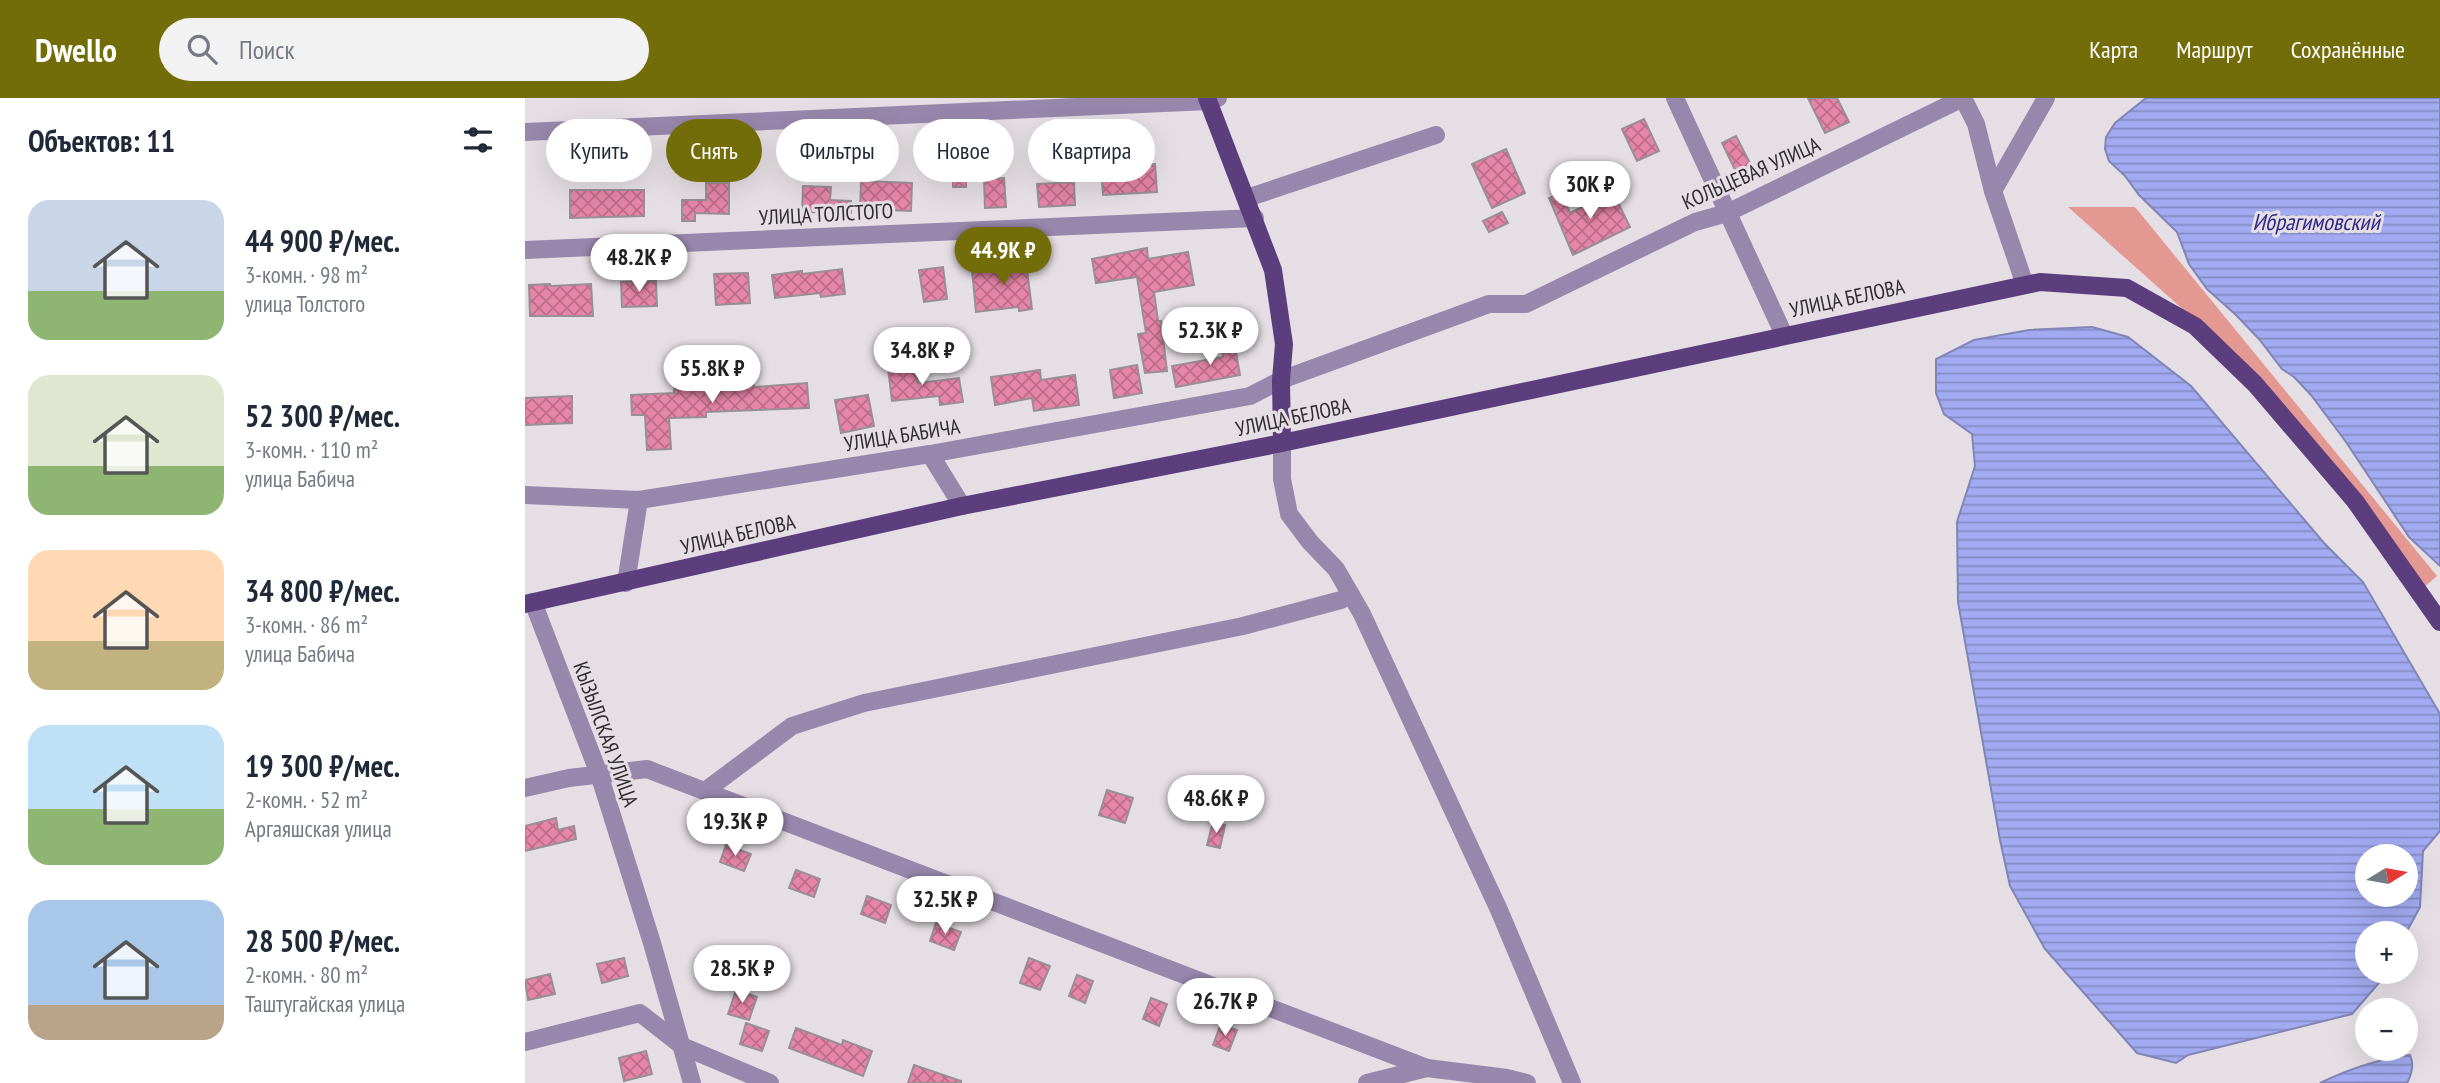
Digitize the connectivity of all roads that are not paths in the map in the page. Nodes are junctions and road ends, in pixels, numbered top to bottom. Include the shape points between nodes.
1 (1675, 98) edge
2 (1963, 98) edge
3 (2046, 98) edge
4 (1211, 99) edge
5 (525, 132) edge
6 (1436, 135) dead end
7 (1993, 191) junction
8 (1247, 198) junction
9 (1727, 213) junction
10 (1255, 218) junction
11 (525, 250) edge
12 (2025, 285) junction
13 (1784, 335) junction
14 (1281, 380) junction
15 (1282, 443) junction
16 (930, 454) junction
17 (525, 495) edge
18 (639, 500) junction
19 (962, 506) junction
20 (625, 583) junction
21 (1351, 594) junction
22 (529, 603) edge
23 (2440, 622) edge
24 (599, 774) junction
25 (525, 788) edge
26 (705, 790) junction
27 (525, 1042) edge
28 (682, 1046) junction
29 (1427, 1068) junction
30 (692, 1083) edge
31 (770, 1083) edge
32 (1367, 1083) edge
33 (1527, 1083) edge
34 (1572, 1083) edge

1 - 9 street
2 - 7 street via 1976,124
2 - 9 street, КОЛЬЦЕВАЯ УЛИЦА
3 - 7 street
4 - 5 street
4 - 8 main road
6 - 8 street
7 - 12 street
8 - 10 main road
9 - 13 street
9 - 14 street, КОЛЬЦЕВАЯ УЛИЦА via 1695,222 1526,304 1489,304
10 - 11 street, УЛИЦА ТОЛСТОГО
10 - 14 main road via 1273,270 1284,344
12 - 13 main road, УЛИЦА БЕЛОВА
12 - 23 main road, УЛИЦА БЕЛОВА via 2071,282 2127,288 2195,326 2255,384 2354,501
13 - 15 main road, УЛИЦА БЕЛОВА
14 - 15 main road
14 - 16 street, УЛИЦА БАБИЧА via 1250,397
15 - 19 main road, УЛИЦА БЕЛОВА
15 - 21 street via 1282,479 1289,514
16 - 18 street, УЛИЦА БАБИЧА
16 - 19 street
17 - 18 street, УЛИЦА БАБИЧА
18 - 20 street
19 - 20 main road, УЛИЦА БЕЛОВА
20 - 22 main road, УЛИЦА БЕЛОВА
21 - 26 street via 1243,626 865,703 792,726
21 - 34 street via 1499,910
22 - 24 street, КЫЗЫЛСКАЯ УЛИЦА
24 - 25 street
24 - 26 street via 647,769
24 - 28 street, КЫЗЫЛСКАЯ УЛИЦА
26 - 29 street
27 - 28 street via 640,1013
28 - 30 street, КЫЗЫЛСКАЯ УЛИЦА
28 - 31 street
29 - 32 street
29 - 33 street

